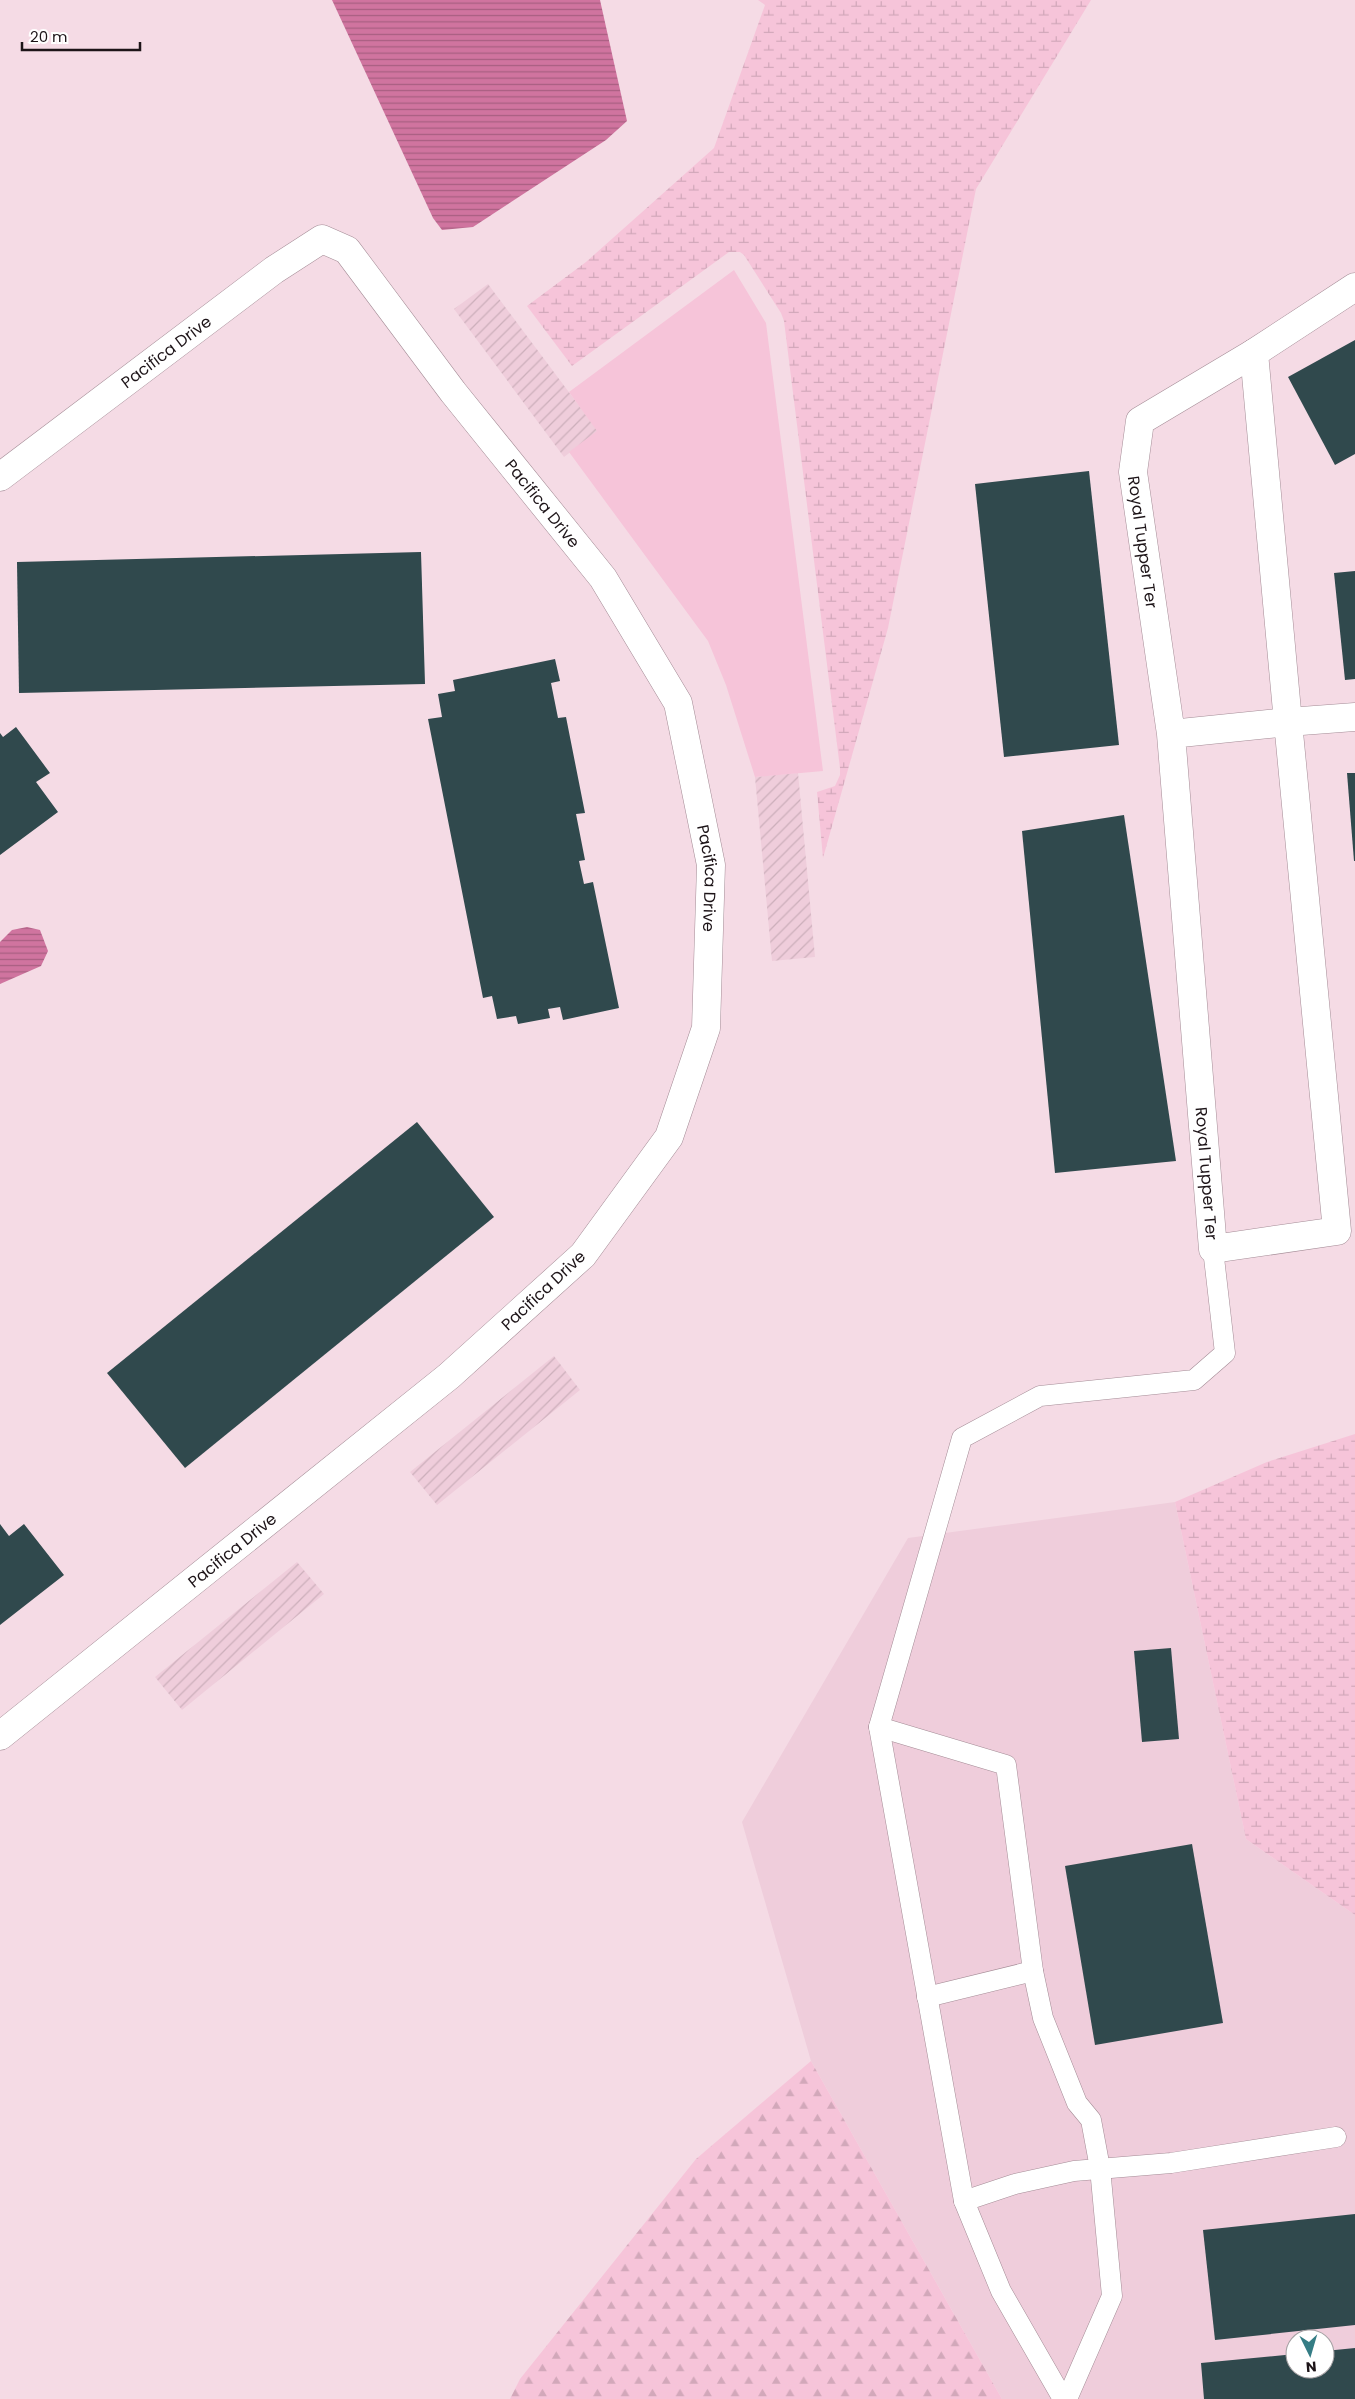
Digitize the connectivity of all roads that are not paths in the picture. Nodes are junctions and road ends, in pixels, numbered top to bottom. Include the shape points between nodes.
1 (1355, 287) edge
2 (1254, 353) junction
3 (0, 477) edge
4 (1355, 717) edge
5 (1288, 722) junction
6 (1171, 734) junction
7 (1213, 1249) junction
8 (879, 1727) junction
9 (0, 1736) edge
10 (1033, 1971) junction
11 (928, 1997) junction
12 (1336, 2137) dead end
13 (1100, 2168) junction
14 (964, 2201) junction
15 (1063, 2399) edge
16 (1067, 2399) edge

1 - 2 street, Royal Tupper Ter
2 - 5 street, Royal Tupper Ter
2 - 6 street, Royal Tupper Ter via 1140,421 1133,472
3 - 9 street, Pacifica Drive via 274,270 322,239 346,250 453,392 603,578 678,703 710,865 706,1028 669,1137 583,1254 449,1376
4 - 5 street
5 - 6 street
5 - 7 street, Royal Tupper Ter via 1337,1230
6 - 7 street, Royal Tupper Ter
7 - 8 lane via 1225,1353 1194,1380 1040,1396 962,1438
8 - 10 lane via 1006,1765
8 - 11 lane
10 - 11 lane
10 - 13 lane via 1043,2018 1077,2103 1091,2120
11 - 14 lane
12 - 13 lane via 1171,2163
13 - 14 lane via 1032,2180
13 - 16 lane via 1112,2296
14 - 15 lane via 1001,2291

